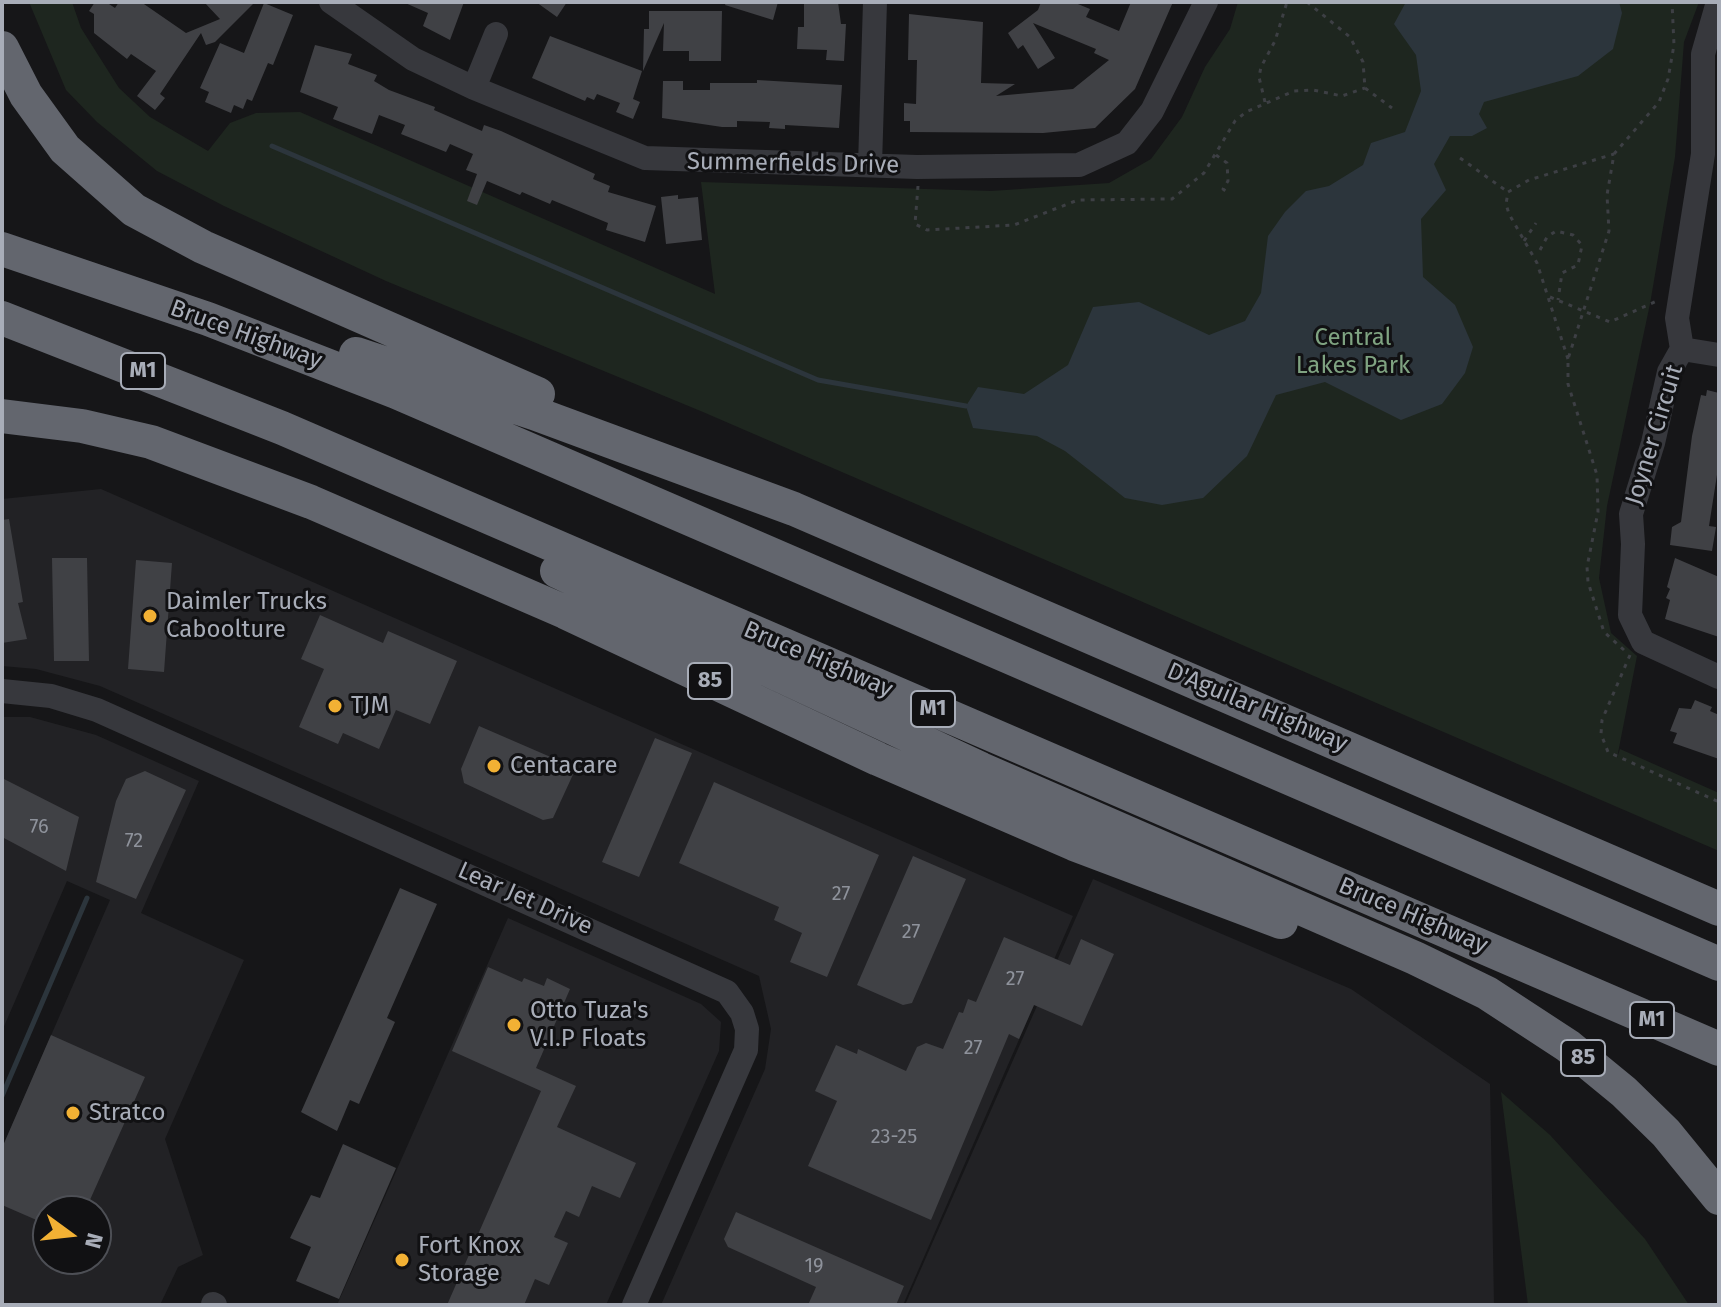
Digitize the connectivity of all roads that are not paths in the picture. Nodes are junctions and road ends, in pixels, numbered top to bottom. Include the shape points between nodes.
1 (331, 2) edge
2 (875, 2) edge
3 (1206, 2) edge
4 (1718, 2) edge
5 (496, 34) dead end
6 (2, 48) edge
7 (474, 88) junction
8 (870, 165) junction
9 (2, 249) edge
10 (2, 318) edge
11 (1682, 349) junction
12 (297, 353) junction
13 (1719, 355) edge
14 (2, 416) edge
15 (282, 428) junction
16 (794, 509) junction
17 (1719, 677) edge
18 (2, 691) edge
19 (1719, 909) edge
20 (1415, 958) junction
21 (1719, 964) edge
22 (1719, 1049) edge
23 (1719, 1198) edge
24 (634, 1305) edge

1 - 7 street, Summerfields Drive via 413,59
2 - 8 street
3 - 8 street, Summerfields Drive via 1152,111 1127,143 1079,165
4 - 11 street, Joyner Circuit via 1703,54 1703,154 1676,325
5 - 7 street
6 - 16 highway via 26,95 65,149 109,191 155,223 770,493
7 - 8 street, Summerfields Drive via 645,158
9 - 12 highway, Bruce Highway
10 - 15 highway, Bruce Highway / M1
11 - 13 street
11 - 17 street, Joyner Circuit via 1669,372 1633,501 1630,615 1643,642
12 - 16 highway via 339,348
12 - 21 highway, Bruce Highway
14 - 20 highway, 85 via 108,432 201,459 565,612 754,703 1074,844 1364,951
15 - 20 highway via 316,462 981,769
15 - 22 highway, Bruce Highway / M1
16 - 19 highway, D'Aguilar Highway
18 - 24 street, Lear Jet Drive via 51,696 97,710 727,992 742,1013 746,1050
20 - 23 highway, 85 via 1487,993 1568,1046 1666,1133

